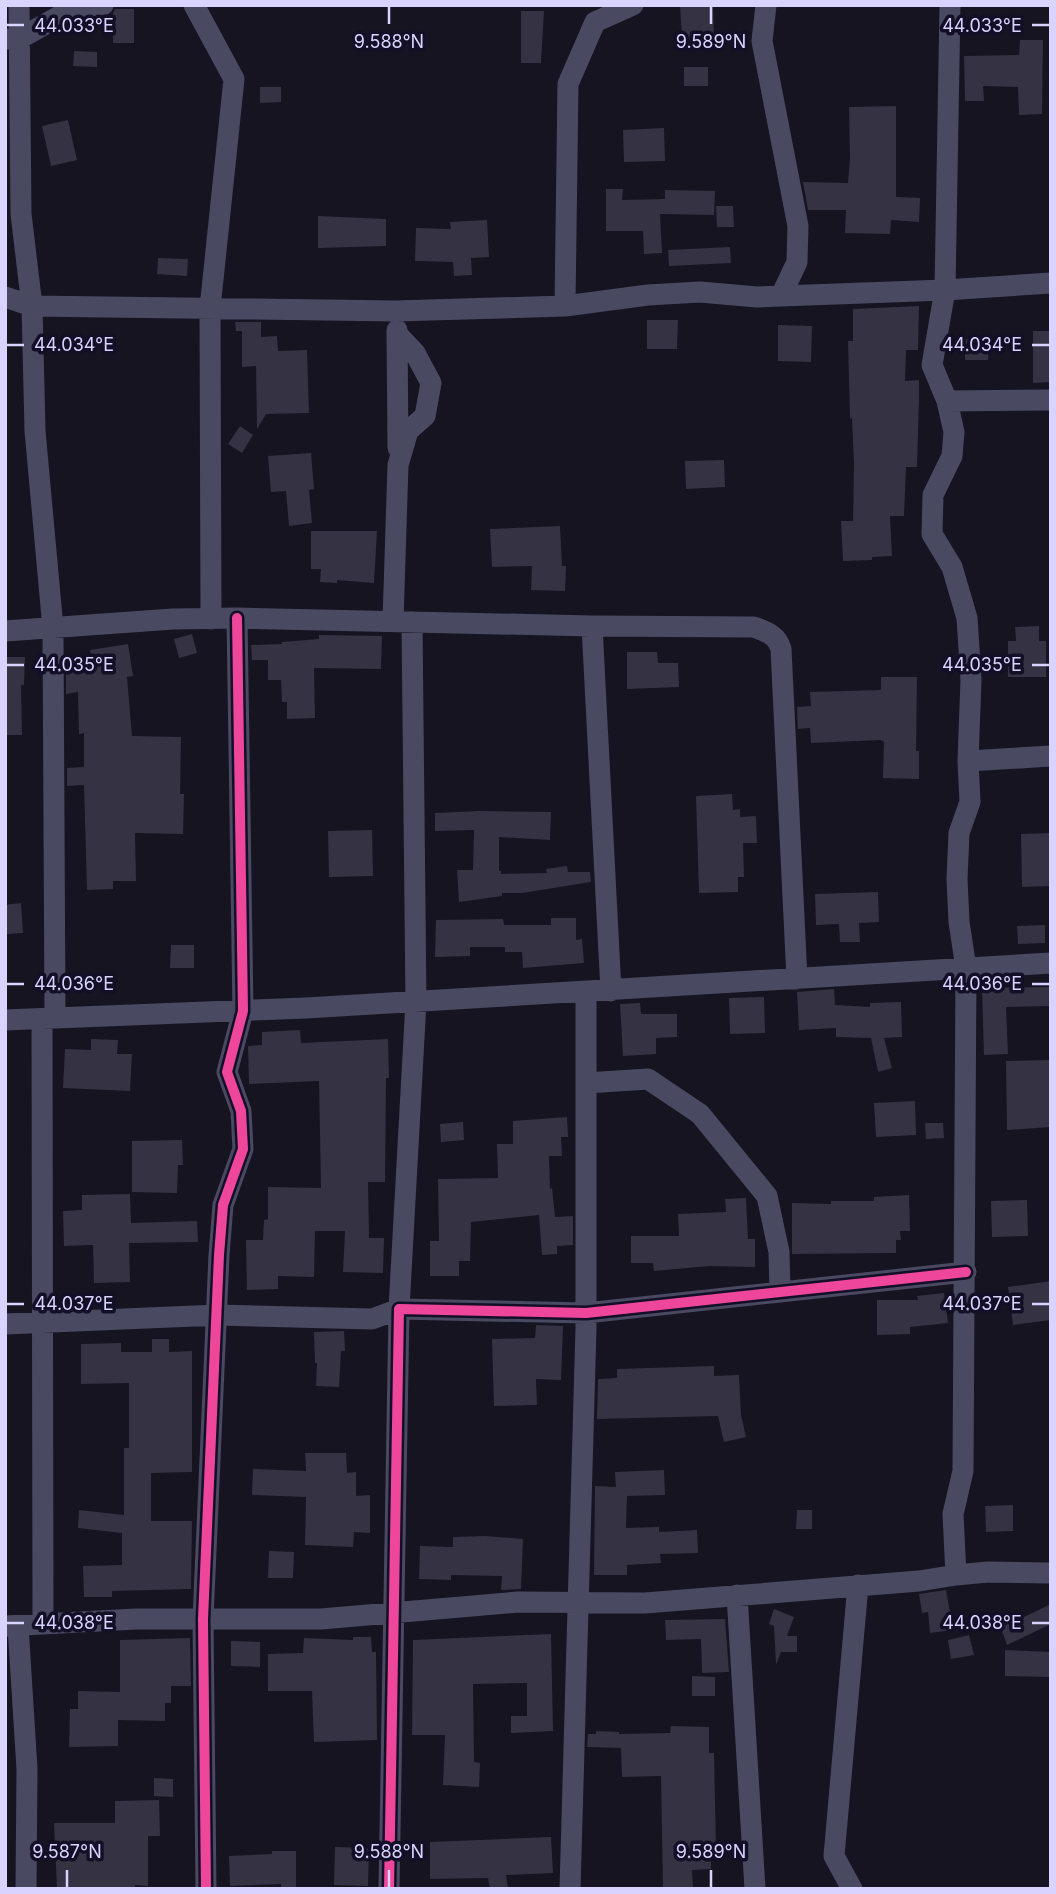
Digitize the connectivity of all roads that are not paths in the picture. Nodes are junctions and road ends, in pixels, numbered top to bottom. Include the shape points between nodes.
1 (19, 5) edge
2 (103, 5) edge
3 (194, 5) edge
4 (633, 5) edge
5 (766, 5) edge
6 (950, 5) edge
7 (12, 39) edge
8 (1051, 283) edge
9 (945, 290) junction
10 (781, 296) junction
11 (5, 297) edge
12 (33, 306) junction
13 (565, 306) junction
14 (209, 308) junction
15 (396, 310) junction
16 (398, 335) junction
17 (1051, 400) edge
18 (947, 401) junction
19 (398, 465) junction
20 (237, 618) junction
21 (211, 619) junction
22 (403, 622) junction
23 (592, 626) junction
24 (53, 628) junction
25 (5, 631) edge
26 (1051, 756) edge
27 (968, 761) junction
28 (1051, 963) edge
29 (965, 968) junction
30 (797, 979) junction
31 (611, 991) junction
32 (586, 993) junction
33 (416, 1002) junction
34 (243, 1011) junction
35 (48, 1018) junction
36 (5, 1020) edge
37 (586, 1083) junction
38 (965, 1272) junction
39 (780, 1292) junction
40 (398, 1309) junction
41 (586, 1313) junction
42 (218, 1315) junction
43 (43, 1323) junction
44 (5, 1324) edge
45 (1051, 1573) edge
46 (956, 1575) junction
47 (858, 1585) junction
48 (737, 1595) junction
49 (579, 1602) junction
50 (393, 1613) junction
51 (203, 1619) junction
52 (43, 1623) junction
53 (11, 1626) edge
54 (26, 1889) edge
55 (206, 1889) edge
56 (389, 1889) edge
57 (570, 1889) edge
58 (755, 1889) edge
59 (852, 1889) edge

1 - 7 street
2 - 7 street via 70,10
3 - 14 street via 234,79
4 - 13 street via 595,22 568,84
5 - 10 street via 762,41 798,226 797,262
6 - 9 street
7 - 12 street via 21,214
8 - 9 street
9 - 10 street
9 - 18 street via 932,365
10 - 13 street via 700,292
11 - 12 street
12 - 14 street
12 - 24 street via 35,431
13 - 15 street
14 - 15 street
14 - 21 street
15 - 16 street
16 - 19 street
16 - 19 street via 415,353 431,383 425,416 408,431
17 - 18 street
18 - 27 street via 954,432 952,456 933,495 932,534 952,567 967,618 971,680
19 - 22 street
20 - 21 street
20 - 22 street
20 - 34 street
21 - 24 street
22 - 23 street
22 - 33 street
23 - 30 street via 754,627 779,642
23 - 31 street
24 - 25 street
24 - 35 street
26 - 27 street
27 - 29 street via 970,802 959,833 957,879
28 - 29 street
29 - 30 street
29 - 38 street
30 - 31 street
31 - 32 street
32 - 33 street
32 - 37 street
33 - 34 street
33 - 40 street
34 - 35 street
34 - 42 street via 227,1072 241,1111 243,1149 223,1205
35 - 36 street
35 - 43 street
37 - 39 street via 648,1079 700,1114 766,1196 779,1252
37 - 41 street
38 - 39 street
38 - 46 street via 963,1471 953,1514
39 - 41 street
40 - 41 street
40 - 42 street via 372,1319
40 - 50 street
41 - 49 street
42 - 43 street
42 - 51 street
43 - 44 street
43 - 52 street
45 - 46 street
46 - 47 street
47 - 48 street
47 - 59 street via 835,1856
48 - 49 street via 645,1603
48 - 58 street
49 - 50 street via 518,1601
49 - 57 street
50 - 51 street via 321,1619
50 - 56 street
51 - 52 street
51 - 55 street
52 - 53 street
53 - 54 street via 27,1769

